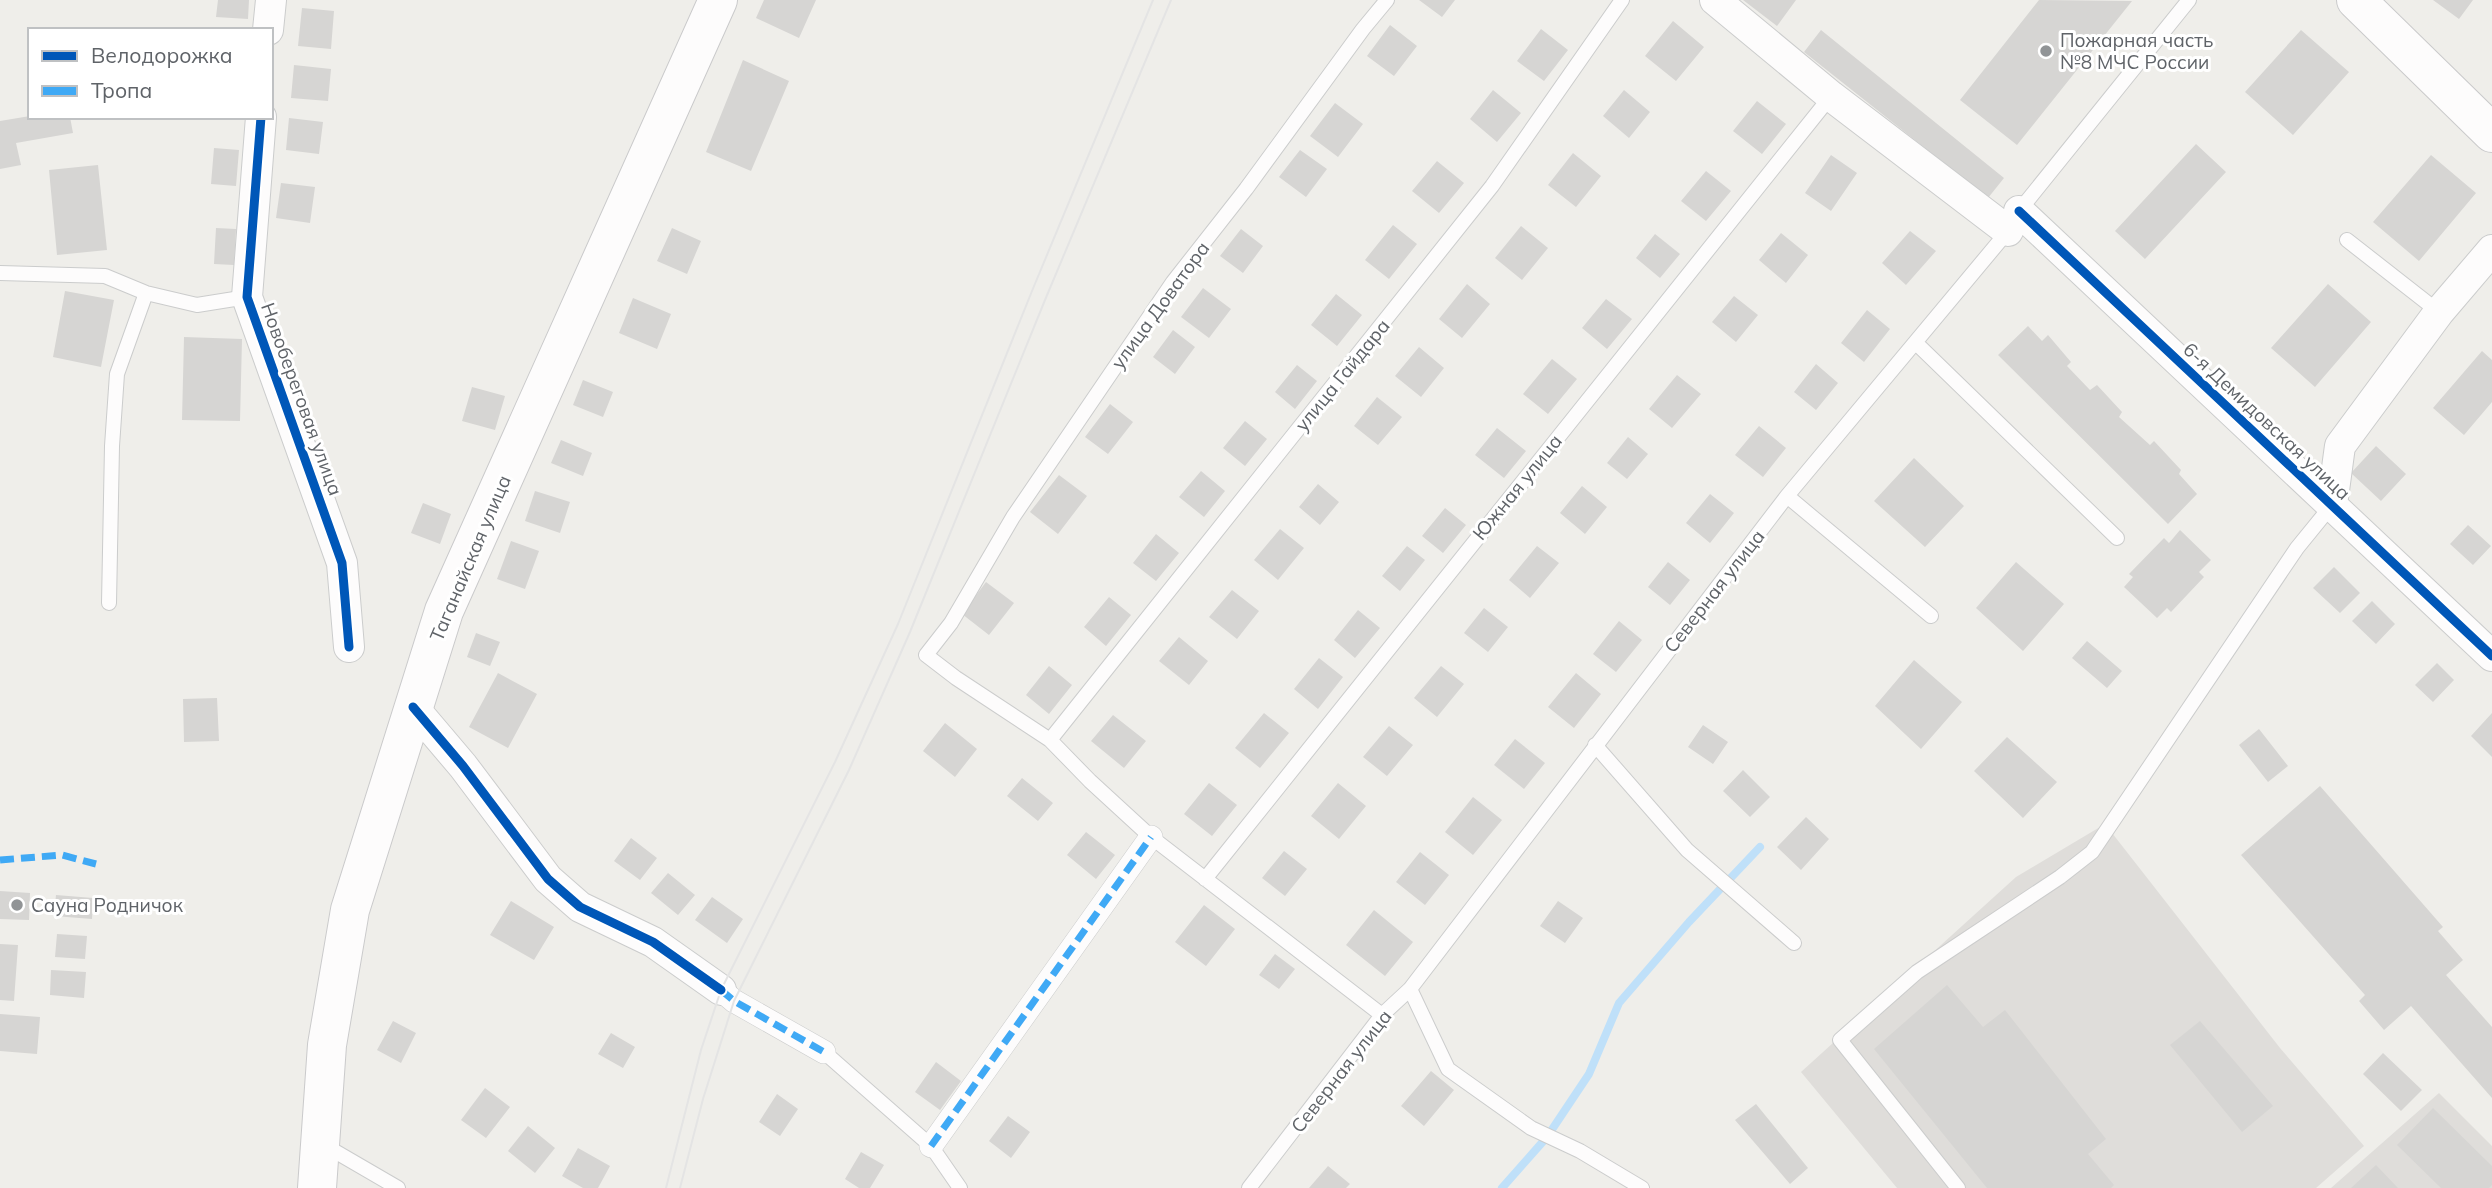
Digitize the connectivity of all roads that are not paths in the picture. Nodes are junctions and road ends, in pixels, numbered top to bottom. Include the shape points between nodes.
1 (271, 0) edge
2 (718, 0) edge
3 (1387, 0) edge
4 (1622, 0) edge
5 (1716, 0) edge
6 (2189, 0) edge
7 (2356, 0) edge
8 (268, 28) edge
9 (1831, 96) junction
10 (261, 119) edge
11 (2492, 132) edge
12 (2014, 221) junction
13 (2347, 240) dead end
14 (2492, 250) edge
15 (0, 273) edge
16 (146, 293) junction
17 (247, 297) junction
18 (2439, 312) junction
19 (1916, 344) junction
20 (1787, 496) junction
21 (2332, 505) junction
22 (2117, 538) dead end
23 (109, 603) dead end
24 (1931, 616) dead end
25 (349, 647) dead end
26 (2492, 656) edge
27 (413, 707) junction
28 (1049, 740) junction
29 (1595, 745) junction
30 (1152, 837) junction
31 (1205, 879) junction
32 (1794, 943) dead end
33 (1410, 989) junction
34 (721, 990) joint
35 (1382, 1015) junction
36 (824, 1052) joint
37 (319, 1142) junction
38 (931, 1146) junction
39 (317, 1188) edge
40 (398, 1188) edge
41 (960, 1188) edge
42 (1249, 1188) edge
43 (1642, 1188) edge
44 (1958, 1188) edge

1 - 8 street
2 - 27 main road, Таганайская улица via 444,611
3 - 28 lane, улица Доватора via 1173,282 1013,517 951,623 926,655
4 - 28 lane, улица Гайдара via 1492,186
5 - 9 street, 6-я Демидовская улица
6 - 12 lane, Северная улица
7 - 11 main road
9 - 12 street, 6-я Демидовская улица
9 - 31 lane, Южная улица
10 - 17 street, Новобереговая улица
12 - 19 lane, Северная улица
12 - 21 street, 6-я Демидовская улица via 2089,278
13 - 18 lane
14 - 18 street
15 - 16 lane via 105,276
16 - 17 lane via 197,305
16 - 23 lane via 117,374
17 - 25 street, Новобереговая улица via 342,563
18 - 21 street via 2340,446
19 - 20 lane, Северная улица
19 - 22 lane
20 - 24 lane
20 - 29 lane, Северная улица
21 - 26 street, 6-я Демидовская улица
21 - 44 lane via 2297,548 2092,852 1917,972 1840,1040
27 - 34 street via 548,879 580,907 653,942
27 - 37 main road, Таганайская улица via 350,910 327,1045
28 - 30 lane
29 - 32 lane via 1686,850
29 - 33 lane, Северная улица
30 - 31 lane
30 - 38 street
31 - 35 lane
33 - 35 lane, Северная улица
33 - 43 lane via 1448,1069 1531,1128
34 - 36 street
35 - 42 lane, Северная улица
36 - 38 lane
37 - 39 main road, Таганайская улица
37 - 40 lane
38 - 41 lane

